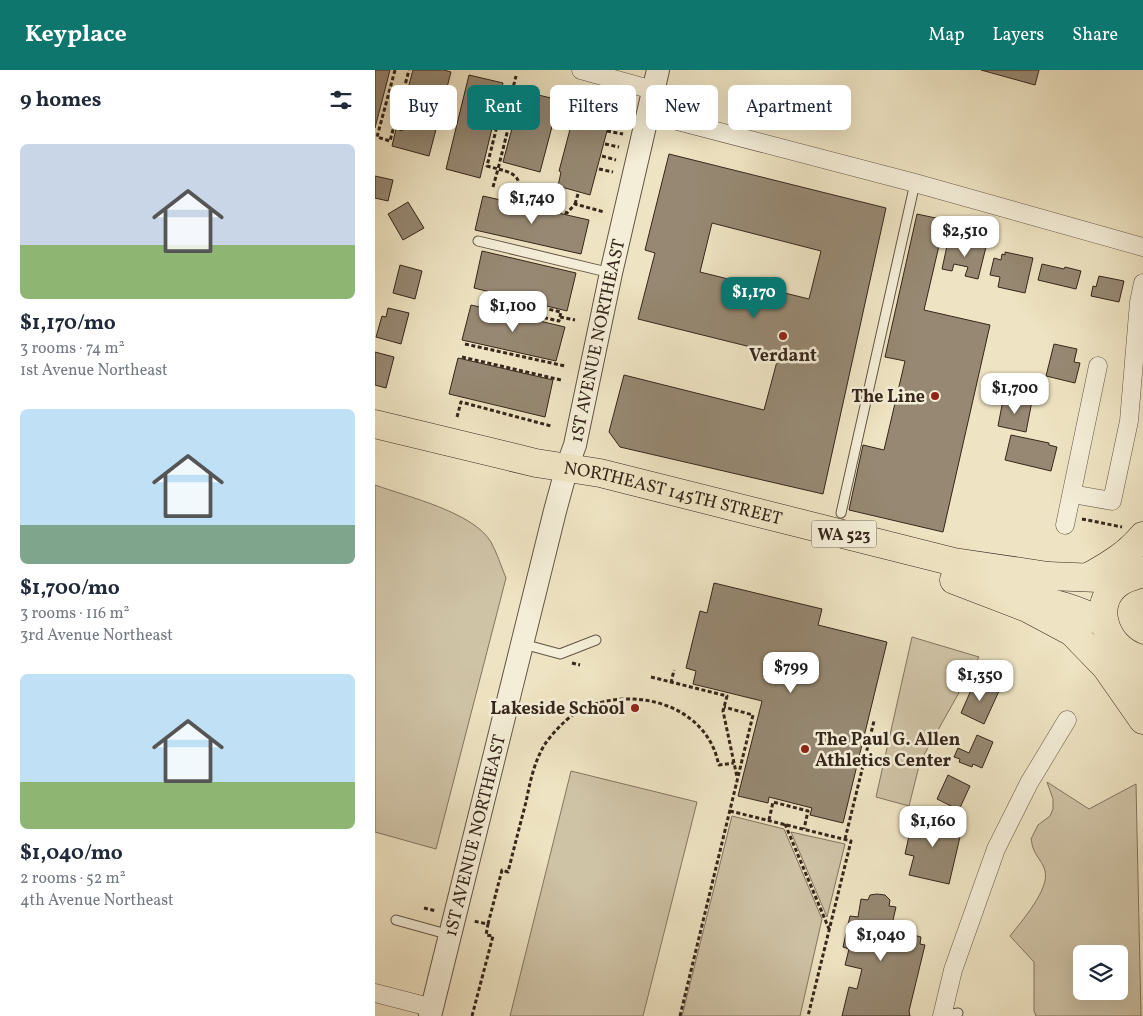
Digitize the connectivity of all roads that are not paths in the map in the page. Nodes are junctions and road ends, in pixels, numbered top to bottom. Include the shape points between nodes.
1 (581, 70) edge
2 (656, 80) edge
3 (646, 117) edge
4 (712, 130) edge
5 (915, 183) junction
6 (478, 241) dead end
7 (1143, 247) edge
8 (611, 273) junction
9 (1143, 283) edge
10 (1098, 366) dead end
11 (375, 424) edge
12 (567, 467) junction
13 (1071, 494) junction
14 (841, 513) dead end
15 (1066, 520) road end
16 (1134, 532) edge
17 (1138, 575) edge
18 (1090, 576) junction
19 (954, 580) junction
20 (1103, 623) junction
21 (597, 640) dead end
22 (522, 644) junction
23 (1133, 655) edge
24 (1143, 685) edge
25 (1067, 720) dead end
26 (1143, 720) edge
27 (396, 920) dead end
28 (450, 935) junction
29 (375, 992) edge
30 (431, 1012) edge
31 (947, 1015) edge
32 (936, 1016) edge

1 - 2 street
3 - 8 street, 1ST AVENUE NORTHEAST
4 - 5 street
5 - 7 street
5 - 14 lane
6 - 8 lane
8 - 12 street, 1ST AVENUE NORTHEAST via 575,445
9 - 13 street via 1129,421 1112,501
10 - 13 street
11 - 12 main road, WA 523 via 536,463
12 - 18 main road, NORTHEAST 145TH STREET / WA 523 via 600,472 954,562 1048,576
12 - 19 main road, NORTHEAST 145TH STREET / WA 523 via 596,484
12 - 22 street, 1ST AVENUE NORTHEAST
13 - 15 street
16 - 18 main road via 1134,547
17 - 18 main road, NORTHEAST 145TH STREET / WA 523
17 - 20 main road, WA 523 via 1112,588 1105,598
19 - 20 main road, NORTHEAST 145TH STREET / WA 523 via 1063,605
19 - 26 main road via 1027,608 1072,632 1107,667
20 - 23 main road, WA 523
21 - 22 lane via 560,654
22 - 28 street, 1ST AVENUE NORTHEAST
23 - 24 main road
25 - 31 street via 1029,783 997,849 953,970
27 - 28 lane
28 - 30 street, 1ST AVENUE NORTHEAST
29 - 30 street
31 - 32 lane

